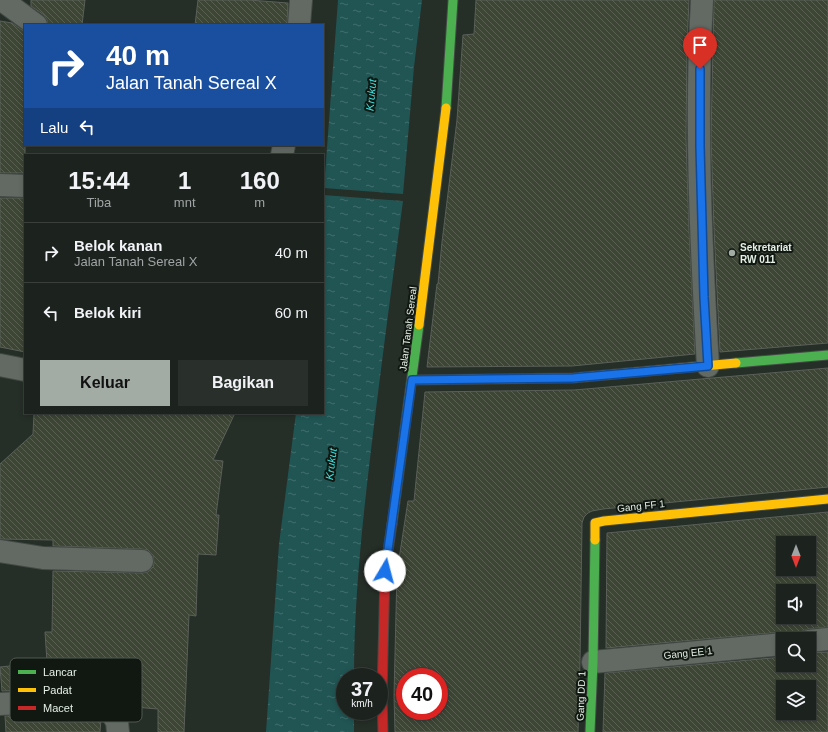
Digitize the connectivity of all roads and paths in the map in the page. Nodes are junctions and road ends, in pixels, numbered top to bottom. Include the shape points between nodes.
1 (2, 0) edge
2 (301, 0) edge
3 (453, 0) edge
4 (702, 0) edge
5 (35, 24) edge
6 (299, 24) edge
7 (0, 185) edge
8 (24, 186) edge
9 (828, 355) edge
10 (0, 365) edge
11 (708, 366) junction
12 (24, 370) edge
13 (412, 380) junction
14 (828, 499) edge
15 (0, 551) edge
16 (142, 562) dead end
17 (828, 639) edge
18 (816, 640) edge
19 (776, 645) edge
20 (593, 662) junction
21 (10, 703) edge
22 (0, 704) edge
23 (117, 722) edge
24 (118, 732) edge
25 (383, 732) edge
26 (590, 732) edge

1 - 5 street
2 - 6 street
3 - 13 street, Jalan Tanah Sereal via 445,118
4 - 11 street via 700,146
7 - 8 street
9 - 11 street
10 - 12 street
11 - 13 street via 573,378
13 - 25 street, Jalan Tanah Sereal via 385,571
14 - 20 street, Gang FF 1 via 595,523
15 - 16 street via 43,558
17 - 18 street
19 - 20 street, Gang EE 1
20 - 26 street, Gang DD 1
21 - 22 street
23 - 24 street

